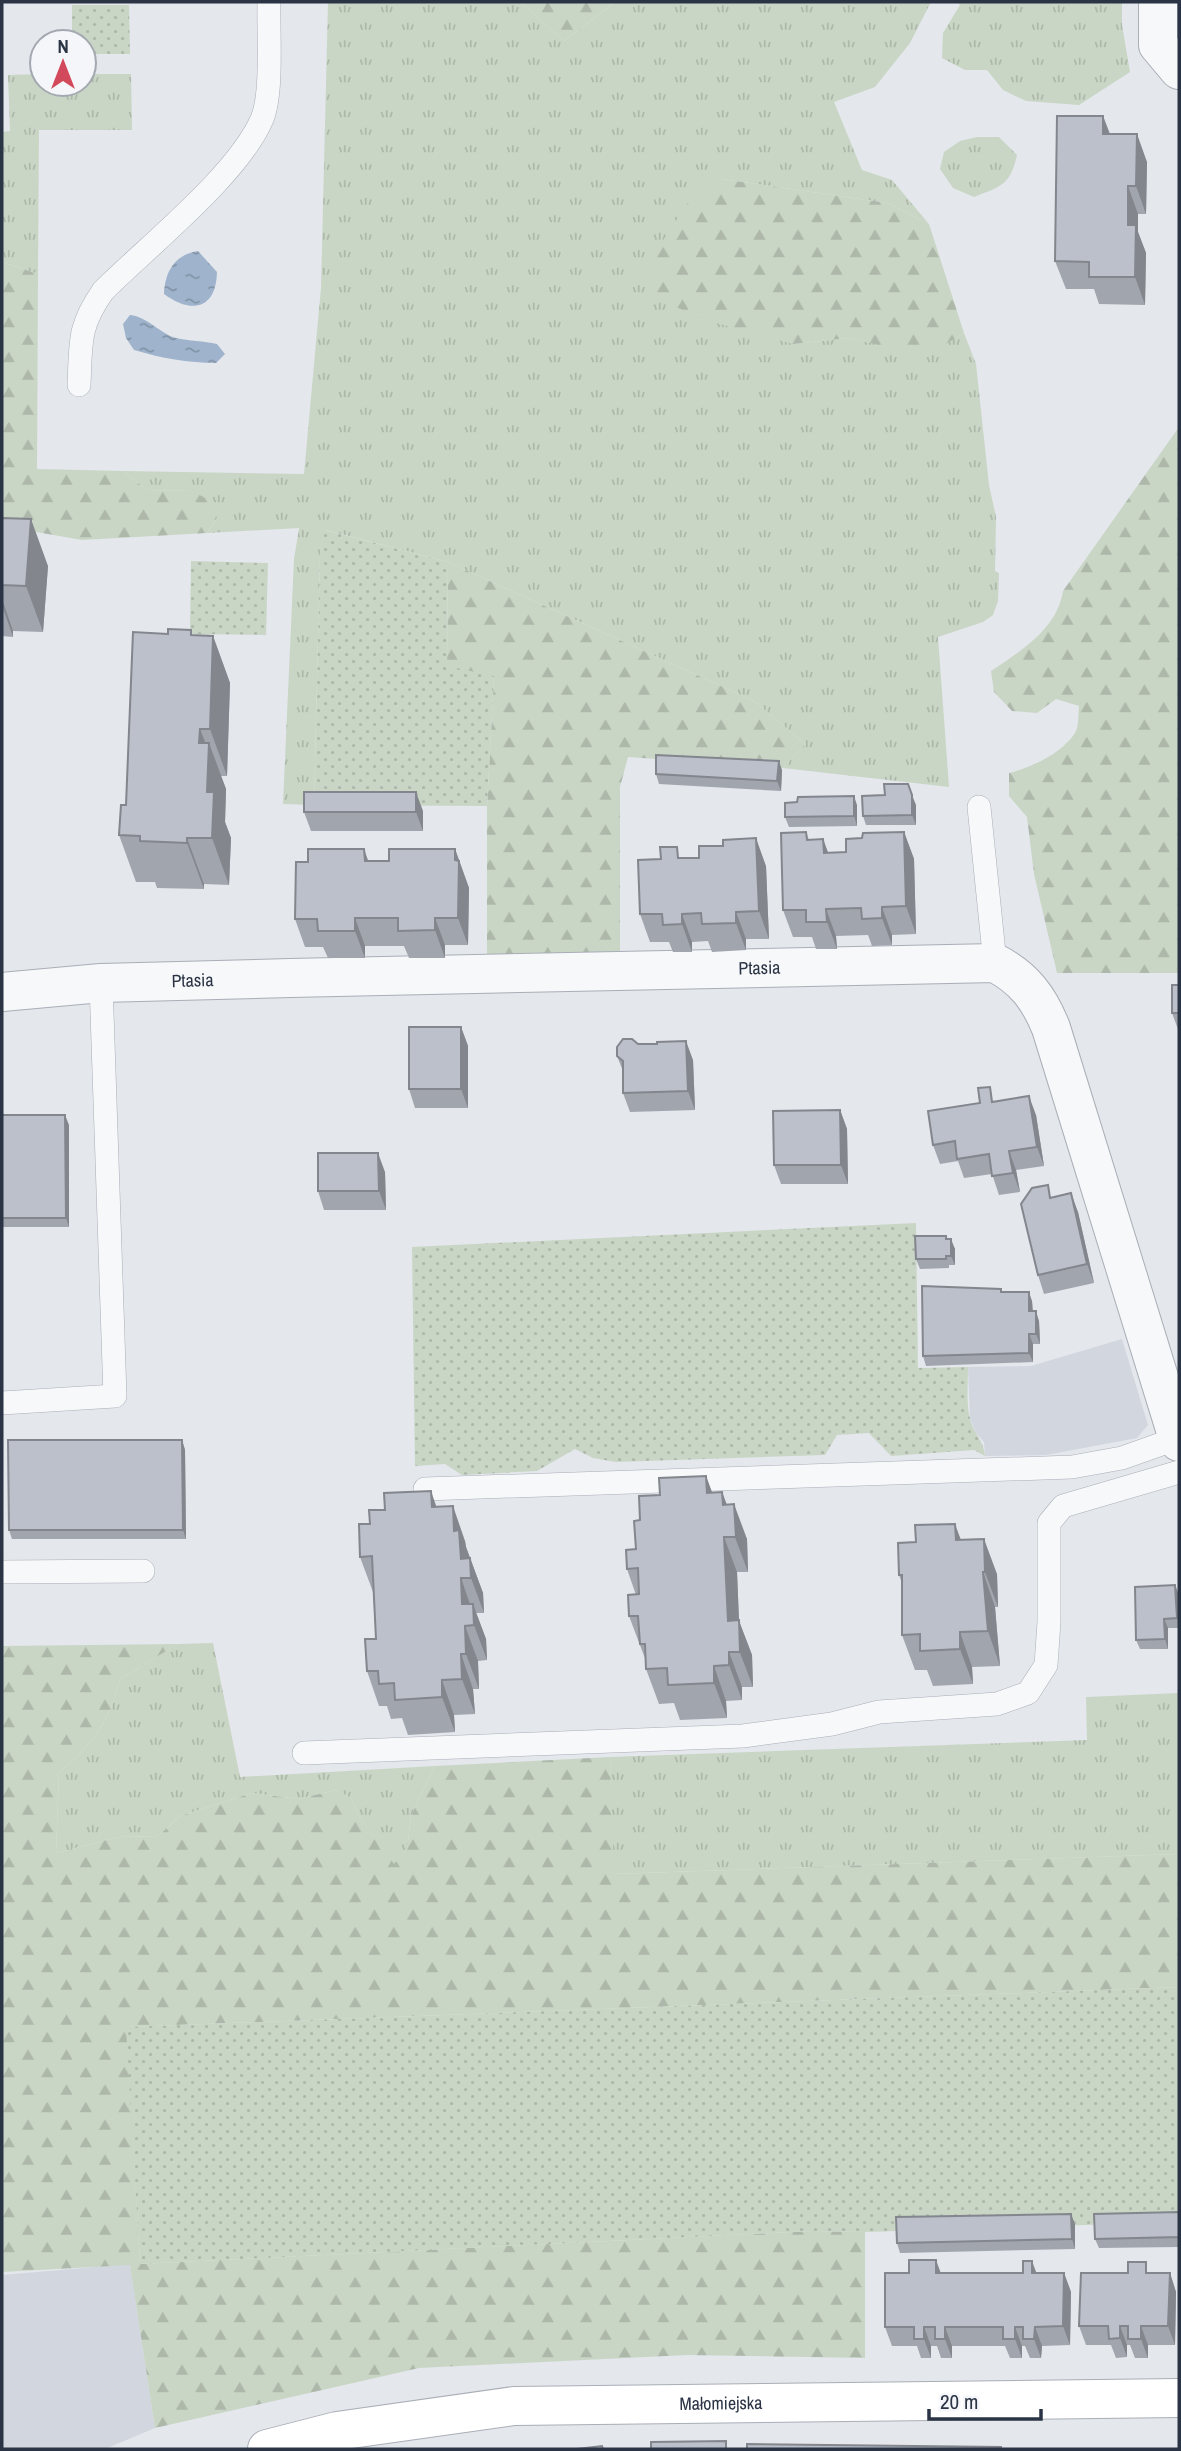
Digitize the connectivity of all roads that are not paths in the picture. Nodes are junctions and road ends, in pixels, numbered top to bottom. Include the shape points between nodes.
1 (269, 2) edge
2 (1158, 2) edge
3 (1179, 70) edge
4 (79, 384) dead end
5 (979, 807) dead end
6 (995, 963) junction
7 (101, 983) junction
8 (2, 992) edge
9 (2, 1403) edge
10 (1179, 1451) edge
11 (425, 1489) edge
12 (143, 1571) dead end
13 (2, 1572) edge
14 (304, 1753) dead end
15 (1179, 2398) edge
16 (267, 2449) edge

1 - 4 lane via 263,117 236,162 103,290 86,314
2 - 3 street via 1158,45
5 - 6 lane
6 - 7 street, Ptasia
6 - 10 street via 1016,974 1040,1002 1051,1028
7 - 8 street, Ptasia
7 - 9 lane via 115,1396
10 - 11 lane via 1072,1467
10 - 14 lane via 1063,1506 1049,1523 1045,1665 1028,1693 998,1704 878,1712 832,1724 743,1736
12 - 13 lane
15 - 16 main road, Małomiejska via 514,2406 337,2431

